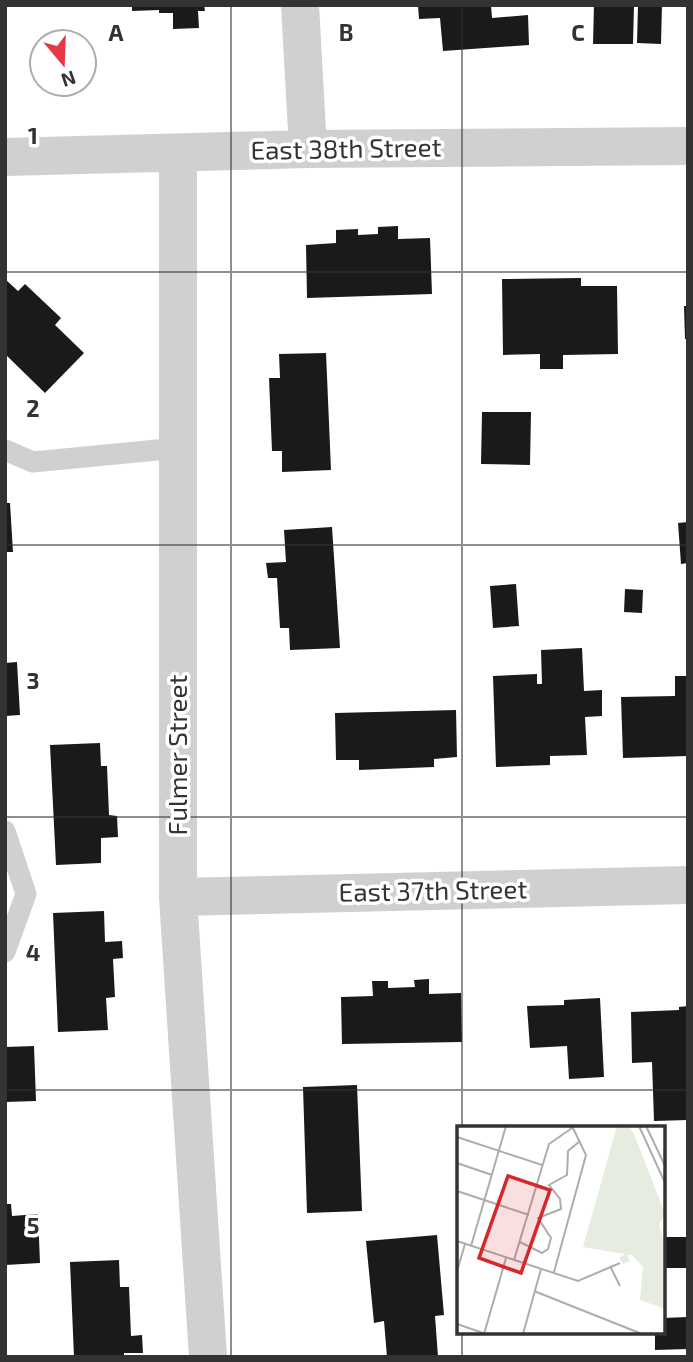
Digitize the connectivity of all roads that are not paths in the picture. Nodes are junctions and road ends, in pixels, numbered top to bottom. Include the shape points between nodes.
1 (300, 5) edge
2 (688, 146) edge
3 (308, 149) junction
4 (178, 153) junction
5 (5, 157) edge
6 (178, 448) junction
7 (5, 450) edge
8 (5, 831) edge
9 (688, 885) edge
10 (178, 897) junction
11 (5, 952) edge
12 (208, 1357) edge

1 - 3 street
2 - 3 street, East 38th Street
3 - 4 street, East 38th Street
4 - 5 street, East 38th Street
4 - 6 street, Fulmer Street
6 - 7 lane via 33,462
6 - 10 street, Fulmer Street
8 - 11 lane via 26,894
9 - 10 street, East 37th Street
10 - 12 street, Fulmer Street

